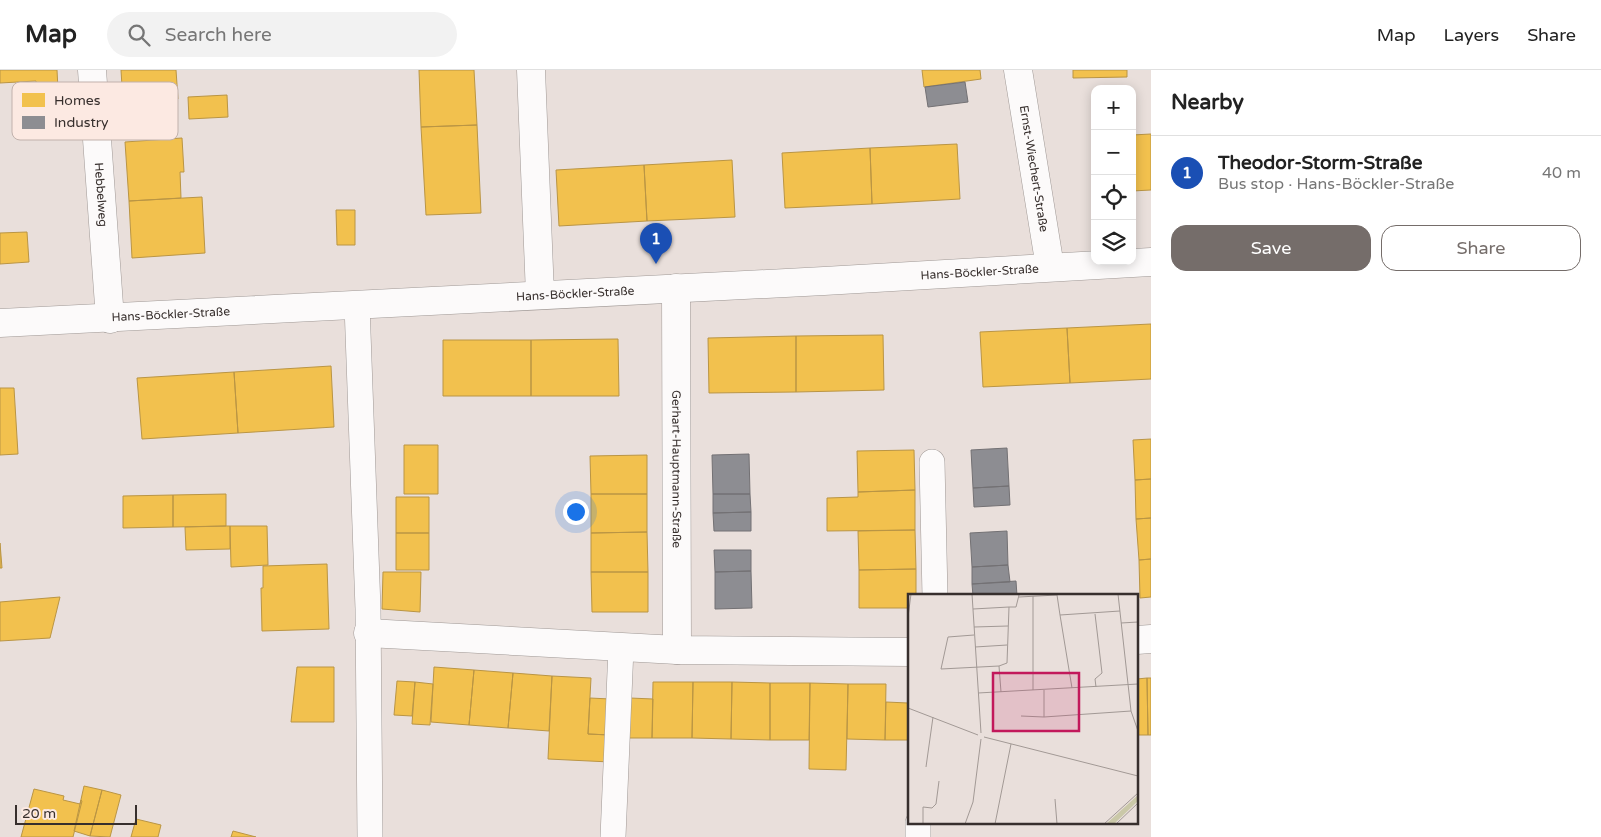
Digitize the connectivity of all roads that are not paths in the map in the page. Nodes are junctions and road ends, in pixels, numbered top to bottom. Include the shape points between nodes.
1 (531, 70) edge
2 (1018, 70) edge
3 (97, 140) edge
4 (1151, 262) edge
5 (1050, 267) junction
6 (676, 288) junction
7 (540, 295) junction
8 (357, 305) junction
9 (110, 319) junction
10 (0, 324) edge
11 (932, 462) dead end
12 (935, 594) edge
13 (368, 633) junction
14 (1151, 639) edge
15 (1138, 640) edge
16 (621, 648) junction
17 (676, 650) junction
18 (908, 652) edge
19 (918, 824) edge
20 (370, 837) edge
21 (613, 837) edge
22 (918, 837) edge

1 - 7 street
2 - 5 street, Ernst-Wiechert-Straße
3 - 9 street, Hebbelweg
4 - 5 street, Hans-Böckler-Straße
5 - 6 street, Hans-Böckler-Straße
6 - 7 street, Hans-Böckler-Straße
6 - 17 street, Gerhart-Hauptmann-Straße
7 - 8 street, Hans-Böckler-Straße
8 - 9 street, Hans-Böckler-Straße
8 - 13 lane
9 - 10 street, Hans-Böckler-Straße
11 - 12 lane
13 - 16 street
13 - 20 lane
14 - 15 street
16 - 17 street
16 - 21 lane
17 - 18 street
19 - 22 lane

